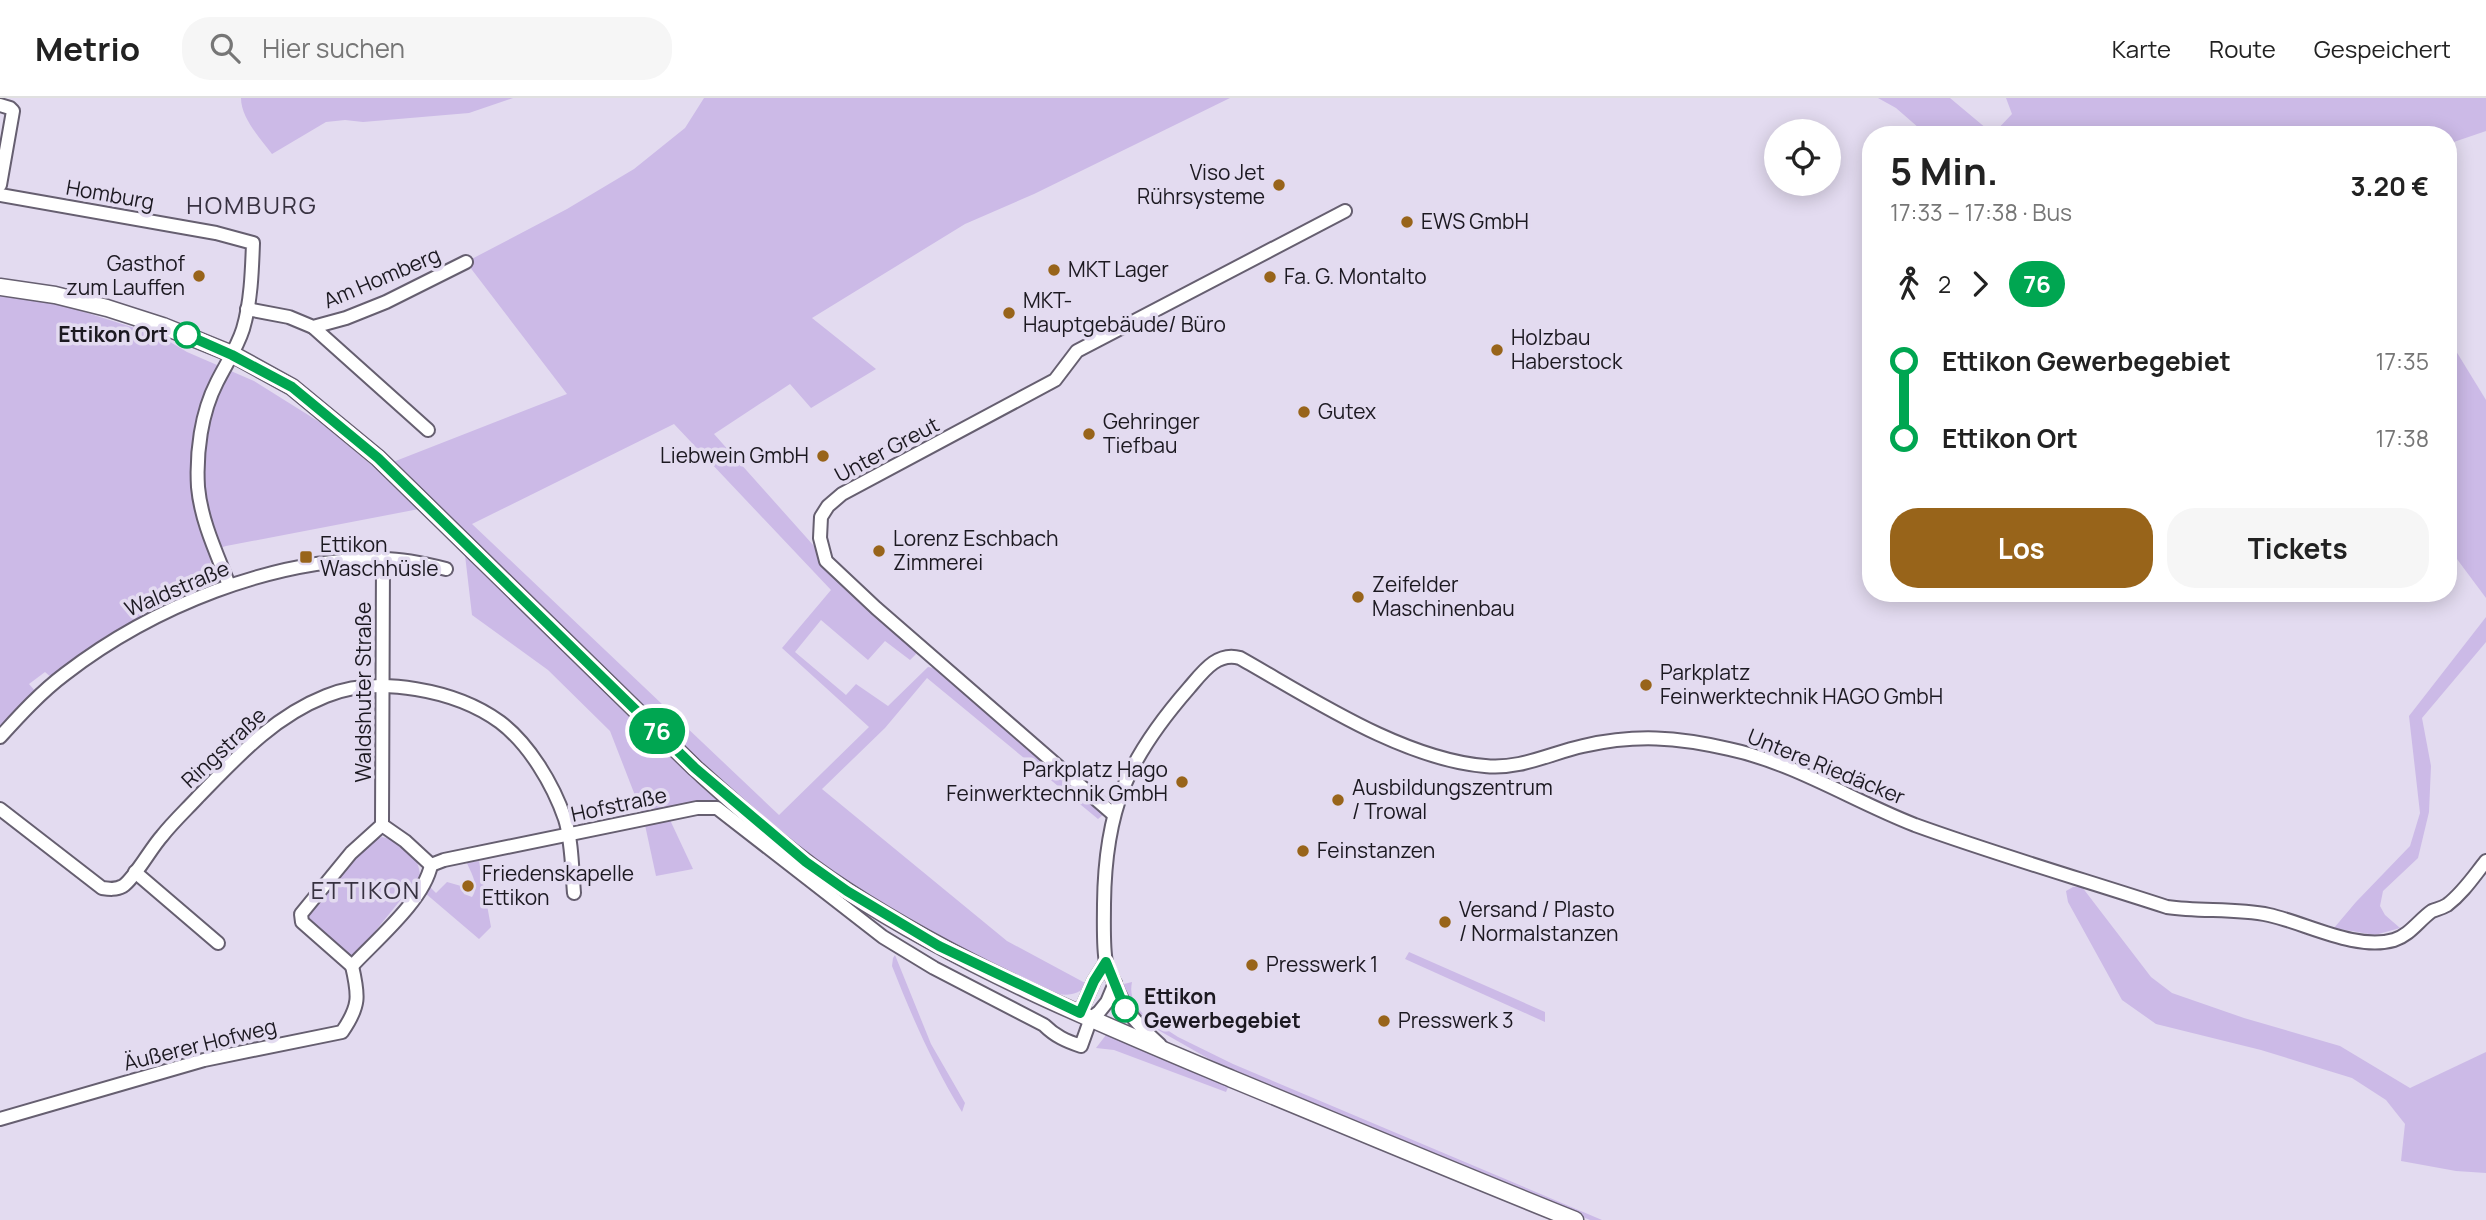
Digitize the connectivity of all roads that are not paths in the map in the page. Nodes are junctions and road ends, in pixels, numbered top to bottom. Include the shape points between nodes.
1 (0, 105) edge
2 (0, 184) edge
3 (0, 195) edge
4 (1345, 211) dead end
5 (466, 262) dead end
6 (0, 287) edge
7 (247, 309) junction
8 (313, 327) junction
9 (232, 355) junction
10 (428, 430) dead end
11 (383, 558) junction
12 (446, 569) dead end
13 (229, 585) junction
14 (383, 687) junction
15 (0, 737) edge
16 (0, 809) edge
17 (1113, 814) junction
18 (382, 825) junction
19 (568, 836) junction
20 (2486, 861) edge
21 (431, 864) junction
22 (135, 872) junction
23 (574, 893) dead end
24 (218, 943) dead end
25 (1106, 962) junction
26 (352, 966) junction
27 (1115, 983) junction
28 (1085, 1016) junction
29 (1167, 1051) junction
30 (0, 1119) edge
31 (1575, 1220) edge

1 - 2 street via 13,111
3 - 7 street, Homburg via 253,243
4 - 17 street, Unter Greut via 1077,351 1055,380 842,494 821,517 820,538 827,561
5 - 8 street, Am Homberg via 386,302
6 - 9 main road via 107,308
7 - 8 street, Am Homberg
7 - 9 street
8 - 10 street, Am Homberg
9 - 13 street via 205,418 198,489
9 - 28 main road via 292,387 378,458 695,768 806,862 939,946
11 - 12 street, Waldstraße
11 - 13 street, Waldstraße via 326,563
11 - 14 street, Waldshuter Straße
13 - 15 street, Waldstraße via 147,620 107,644 63,675
14 - 18 street, Waldshuter Straße
14 - 19 street, Ringstraße via 439,695 500,723 543,773
14 - 22 street, Ringstraße via 329,695 293,711 251,743 180,816
16 - 22 street, Ringstraße via 102,888 124,886
17 - 20 street, Untere Riedäcker via 1138,755 1172,707 1208,666 1226,656 1240,658 1335,712 1430,754 1486,767 1540,761 1584,746 1632,738 1670,737 1732,749 1783,766 1917,825 2167,907 2248,911 2361,941 2395,939 2417,926 2461,893
17 - 25 street, Untere Riedäcker via 1104,869
18 - 21 street
18 - 26 street via 351,853 301,914 302,922
19 - 21 street, Hofstraße
19 - 23 street, Ringstraße
19 - 28 street, Hofstraße via 697,808 717,808 883,937 934,968 1044,1025 1066,1042 1080,1046
21 - 26 street via 409,905
22 - 24 street
25 - 27 street, Untere Riedäcker
25 - 28 street via 1094,981
26 - 30 street, Äußerer Hofweg via 357,1006 342,1032 204,1060
27 - 28 street via 1100,1012
27 - 29 street, Untere Riedäcker via 1125,1009
28 - 29 main road
29 - 31 main road

